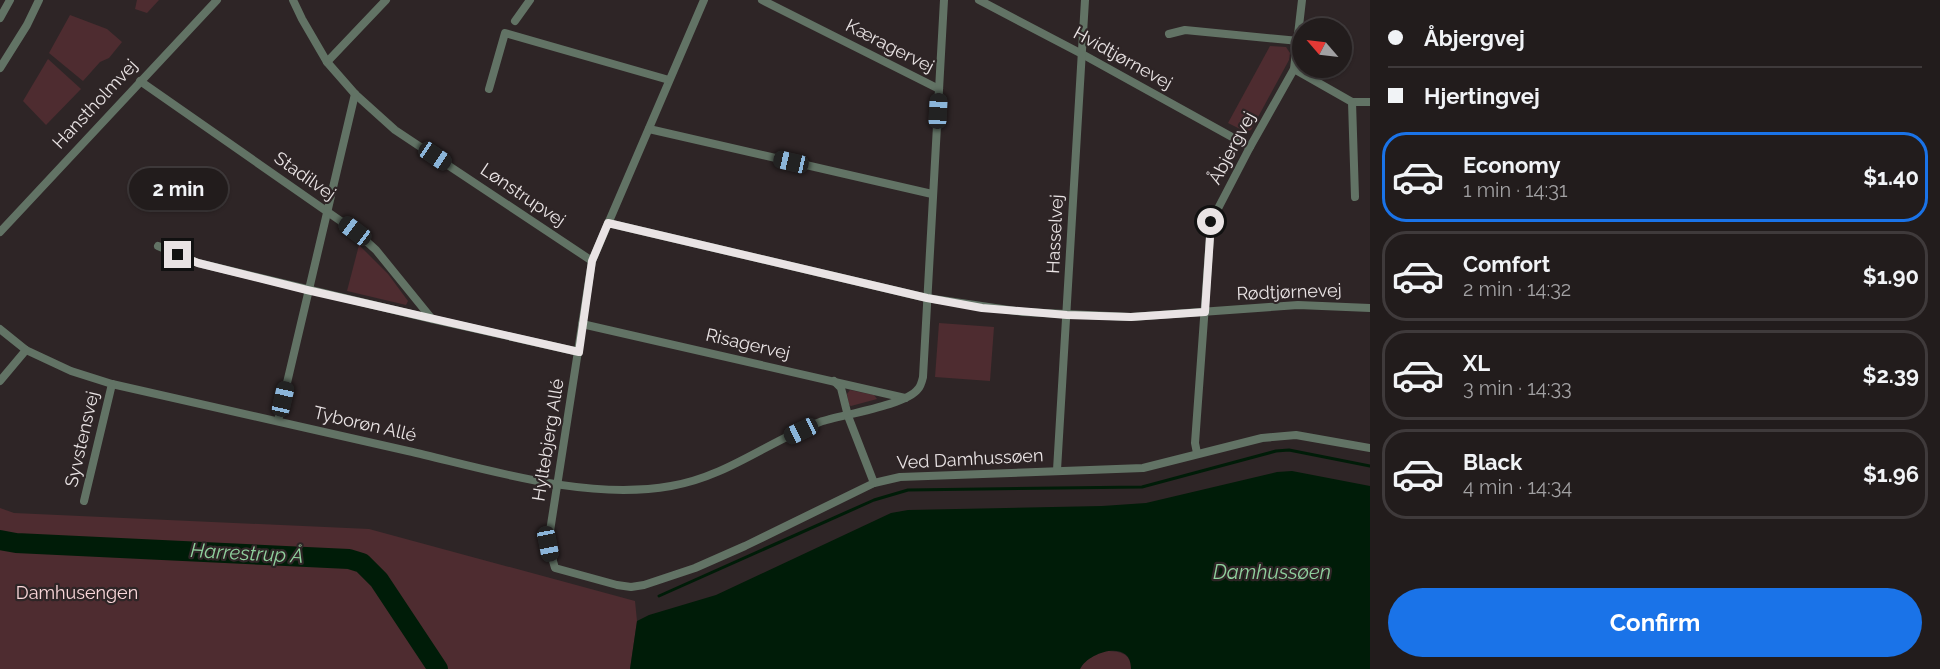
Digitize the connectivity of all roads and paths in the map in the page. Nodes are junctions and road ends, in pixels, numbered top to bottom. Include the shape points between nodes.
1 (10, 0) edge
2 (39, 0) edge
3 (217, 0) edge
4 (292, 0) edge
5 (386, 0) edge
6 (530, 0) edge
7 (704, 0) edge
8 (762, 0) edge
9 (944, 0) edge
10 (980, 0) edge
11 (1085, 0) edge
12 (1302, 0) edge
13 (0, 18) edge
14 (1301, 18) edge
15 (515, 21) dead end
16 (1169, 34) dead end
17 (1292, 40) edge
18 (1082, 54) junction
19 (327, 62) junction
20 (0, 68) edge
21 (1292, 73) edge
22 (1310, 78) edge
23 (669, 80) junction
24 (140, 81) junction
25 (489, 88) dead end
26 (939, 89) junction
27 (355, 94) junction
28 (1352, 102) junction
29 (1370, 102) edge
30 (649, 129) junction
31 (1250, 147) junction
32 (932, 194) junction
33 (1355, 197) dead end
34 (327, 211) junction
35 (608, 223) junction
36 (0, 232) edge
37 (158, 246) dead end
38 (592, 261) junction
39 (307, 290) junction
40 (927, 298) junction
41 (1370, 308) edge
42 (1205, 312) junction
43 (1067, 315) junction
44 (432, 319) junction
45 (582, 324) junction
46 (0, 329) edge
47 (26, 350) junction
48 (579, 352) junction
49 (0, 381) edge
50 (834, 381) junction
51 (112, 384) junction
52 (905, 398) junction
53 (848, 416) junction
54 (278, 421) junction
55 (1370, 448) edge
56 (1197, 453) junction
57 (1057, 470) junction
58 (874, 483) junction
59 (559, 484) junction
60 (84, 501) dead end
61 (555, 568) joint

1 - 13 street
2 - 20 street
3 - 24 street, Hanstholmvej
4 - 19 street, Lønstrupvej
5 - 19 street
6 - 15 street
7 - 23 street, Hyltebjerg Allé
8 - 26 street, Kæragervej
9 - 26 street
10 - 18 street, Hvidtjørnevej
11 - 18 street, Hasselvej
12 - 14 street, Åbjergvej
16 - 17 street via 1185,30
18 - 31 street, Hvidtjørnevej
18 - 43 street, Hasselvej
19 - 27 street, Lønstrupvej
21 - 31 street, Åbjergvej
22 - 28 street
23 - 25 street via 505,33
23 - 30 street, Hyltebjerg Allé
24 - 34 street, Stadilvej
24 - 36 street, Hanstholmvej
26 - 32 street
27 - 34 street
27 - 38 street, Lønstrupvej via 395,130
28 - 29 street
28 - 33 street
30 - 32 street
30 - 35 street, Hyltebjerg Allé
31 - 42 street, Åbjergvej via 1211,222
32 - 40 street
34 - 39 street
34 - 44 street, Stadilvej via 376,250
35 - 38 street, Hyltebjerg Allé
35 - 40 street, Rødtjørnevej
37 - 39 street via 198,263
38 - 45 street, Hyltebjerg Allé
39 - 44 street
39 - 54 street
40 - 43 street, Rødtjørnevej
40 - 52 street via 923,377 919,389
41 - 42 street, Rødtjørnevej via 1298,305
42 - 43 street, Rødtjørnevej via 1131,317
42 - 56 street, Åbjergvej
43 - 57 street, Hasselvej
44 - 48 street
45 - 48 street, Hyltebjerg Allé
45 - 50 street, Risagervej
46 - 47 street, Tyborøn Allé
47 - 49 street
47 - 51 street, Tyborøn Allé
48 - 59 street, Hyltebjerg Allé
50 - 52 street, Risagervej
50 - 53 street via 841,388
51 - 54 street, Tyborøn Allé
51 - 60 street, Syvstensvej
52 - 53 street, Tyborøn Allé
53 - 58 street
53 - 59 street, Tyborøn Allé via 821,422 704,478 672,486 609,491
54 - 59 street, Tyborøn Allé
55 - 56 street, Ved Damhussøen via 1296,435 1262,438
56 - 57 street, Ved Damhussøen via 1143,468
57 - 58 street, Ved Damhussøen via 900,477
58 - 61 street, Ved Damhussøen via 725,555 644,585 617,585
59 - 61 street, Hyltebjerg Allé via 548,544

